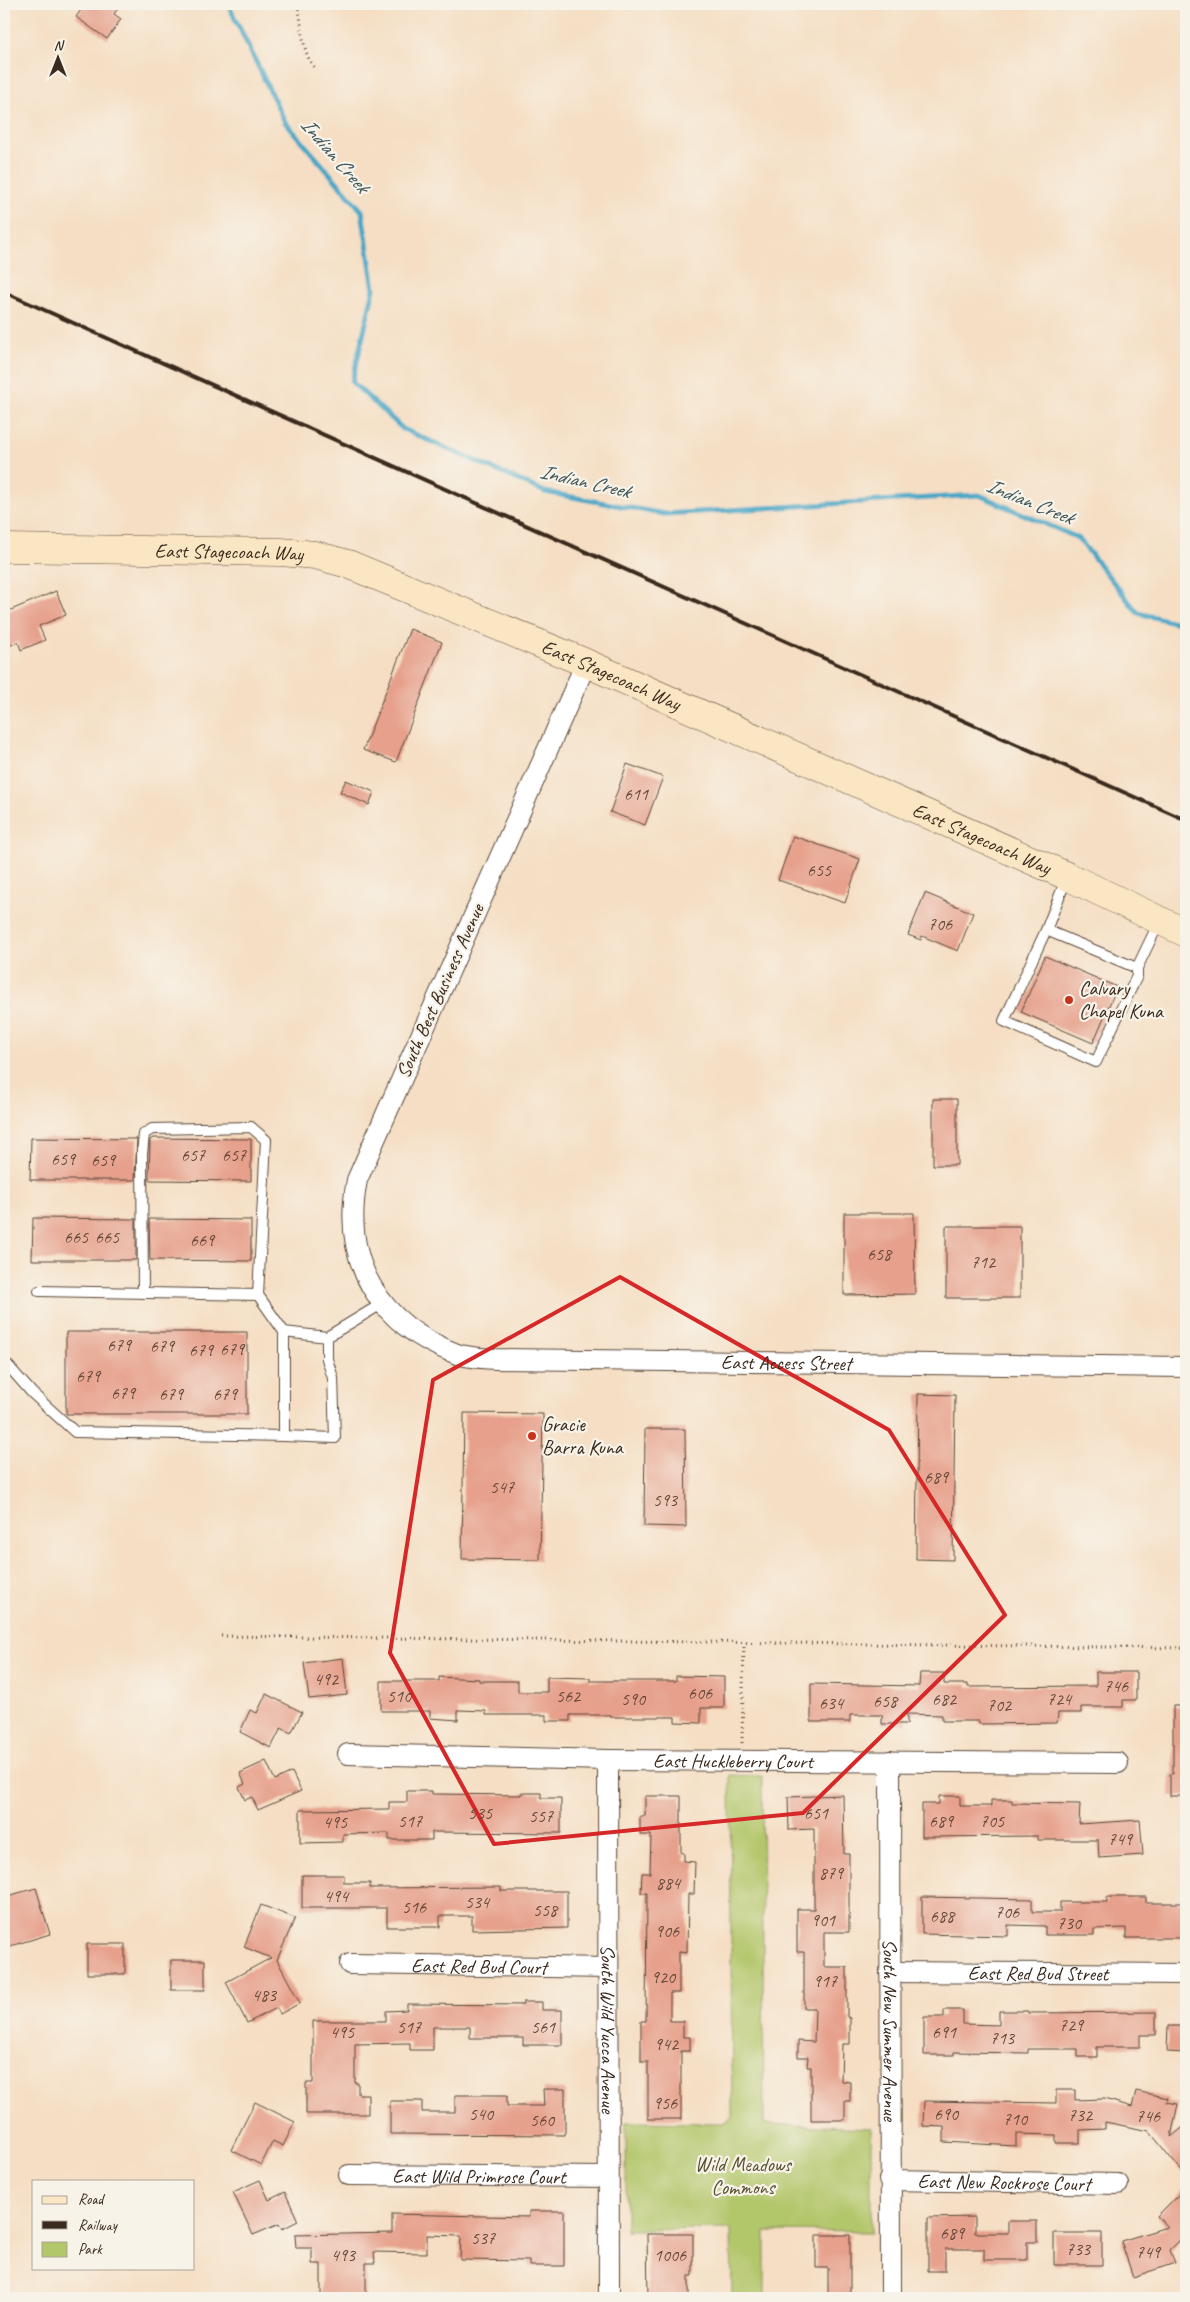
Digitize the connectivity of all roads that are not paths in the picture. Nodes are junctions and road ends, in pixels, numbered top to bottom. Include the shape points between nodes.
1 (4, 548) edge
2 (586, 662) junction
3 (1067, 876) junction
4 (1160, 920) junction
5 (1046, 930) junction
6 (1186, 933) edge
7 (1137, 968) junction
8 (39, 1291) dead end
9 (142, 1293) junction
10 (258, 1295) junction
11 (382, 1303) junction
12 (397, 1319) joint
13 (284, 1332) junction
14 (327, 1336) junction
15 (4, 1361) edge
16 (1186, 1366) edge
17 (284, 1436) junction
18 (348, 1754) dead end
19 (608, 1760) junction
20 (890, 1761) junction
21 (1118, 1763) dead end
22 (350, 1964) dead end
23 (608, 1968) junction
24 (890, 1972) junction
25 (1186, 1974) edge
26 (349, 2175) dead end
27 (608, 2177) junction
28 (889, 2180) junction
29 (1118, 2184) dead end
30 (609, 2298) edge
31 (890, 2298) edge

1 - 2 street, East Stagecoach Way via 314,555 348,564
2 - 3 street, East Stagecoach Way
2 - 11 street, South Best Business Avenue via 357,1180 352,1223 355,1245 367,1279
3 - 4 street, East Stagecoach Way
3 - 5 lane
4 - 6 street, East Stagecoach Way
4 - 7 lane
5 - 7 lane
5 - 7 lane via 1004,1021 1096,1062 1137,976
8 - 9 lane
9 - 10 lane
9 - 10 lane via 144,1134 152,1128 251,1127 266,1140
10 - 13 lane
11 - 12 street, South Best Business Avenue
11 - 14 lane
12 - 16 street, East Access Street via 459,1355 495,1359
13 - 14 lane
13 - 17 lane
14 - 17 lane via 336,1438
15 - 17 lane via 32,1394 75,1432
18 - 19 street, East Huckleberry Court
19 - 20 street, East Huckleberry Court
19 - 23 street, South Wild Yucca Avenue
20 - 21 street, East Huckleberry Court
20 - 24 street, South New Summer Avenue
22 - 23 street, East Red Bud Court
23 - 27 street, South Wild Yucca Avenue
24 - 25 street, East Red Bud Street
24 - 28 street, South New Summer Avenue
26 - 27 street, East Wild Primrose Court
27 - 30 street, South Wild Yucca Avenue
28 - 29 street, East New Rockrose Court
28 - 31 street, South New Summer Avenue

